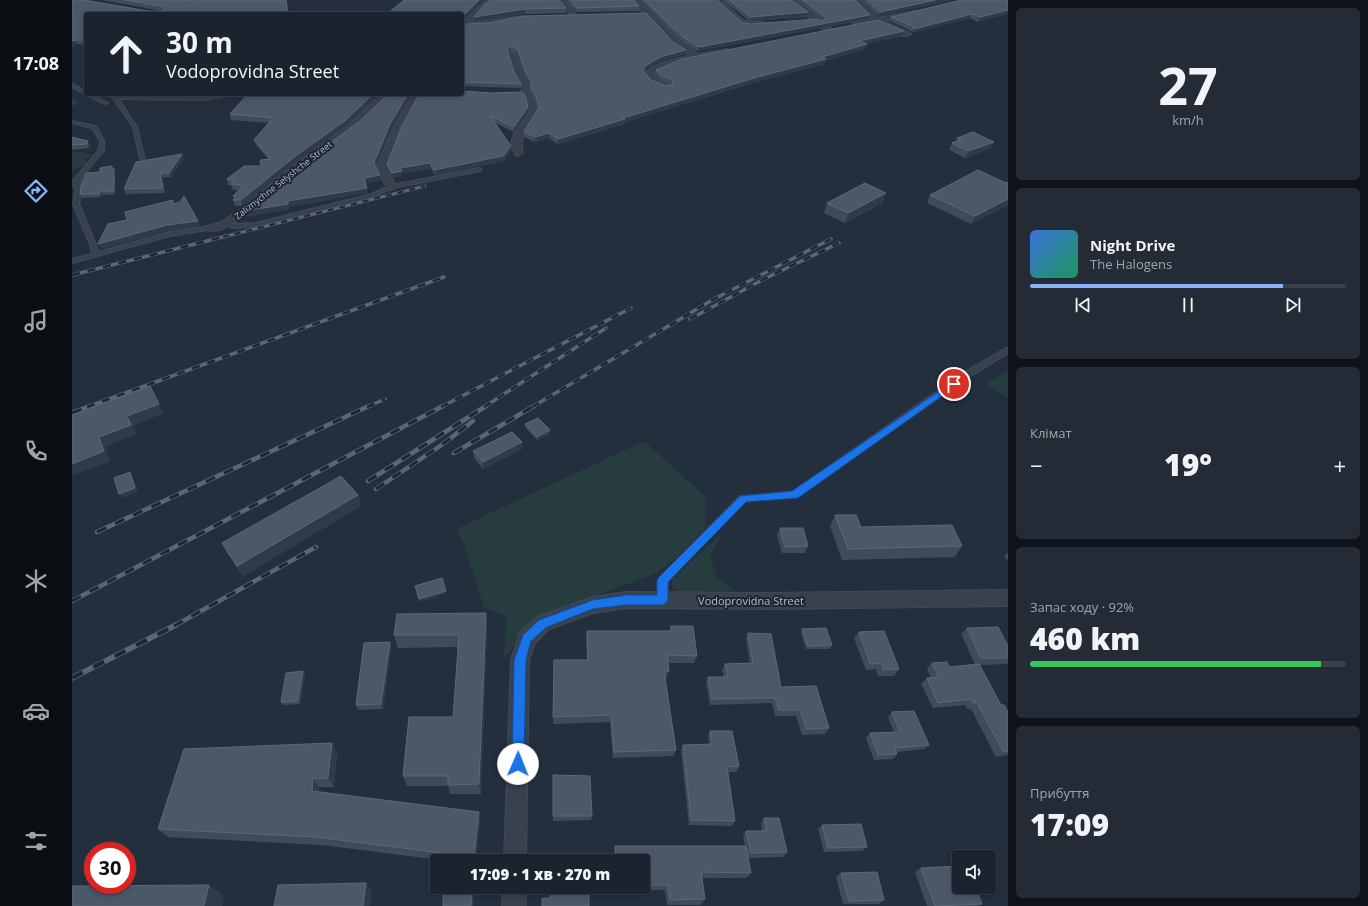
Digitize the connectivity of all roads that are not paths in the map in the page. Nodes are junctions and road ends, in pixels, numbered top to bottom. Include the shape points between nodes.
1 (491, 0) edge
2 (560, 0) edge
3 (634, 0) edge
4 (716, 0) edge
5 (790, 0) edge
6 (855, 0) edge
7 (924, 10) edge
8 (531, 17) edge
9 (563, 17) edge
10 (574, 17) junction
11 (584, 17) edge
12 (809, 20) edge
13 (816, 20) junction
14 (876, 20) junction
15 (769, 24) edge
16 (464, 25) edge
17 (464, 26) edge
18 (851, 26) edge
19 (822, 32) edge
20 (907, 34) dead end
21 (733, 50) edge
22 (513, 54) edge
23 (696, 56) junction
24 (72, 86) edge
25 (667, 88) edge
26 (84, 92) edge
27 (93, 96) edge
28 (113, 96) edge
29 (158, 96) edge
30 (211, 96) edge
31 (384, 96) edge
32 (416, 96) edge
33 (106, 103) dead end
34 (72, 122) edge
35 (518, 153) dead end
36 (142, 159) edge
37 (479, 170) dead end
38 (75, 183) edge
39 (392, 187) junction
40 (225, 224) junction
41 (211, 228) joint
42 (95, 255) junction
43 (72, 261) edge
44 (1008, 350) edge
45 (1008, 598) edge
46 (662, 600) junction
47 (515, 854) edge
48 (514, 894) edge
49 (514, 906) edge

1 - 16 street
2 - 10 street
3 - 23 street via 644,15 678,45
4 - 15 street via 745,24
5 - 13 street
6 - 14 street
7 - 14 street
8 - 17 street
9 - 10 street
10 - 11 street
12 - 13 street
13 - 19 street via 834,30
14 - 18 street
14 - 20 street
21 - 23 street
22 - 35 street via 527,88 520,92 530,98 534,112 517,136 515,147
23 - 25 street via 649,73 655,82
24 - 26 lane
27 - 33 lane
28 - 36 lane via 136,127
29 - 30 street
31 - 40 street, Zaliznychne Selyshche Street via 351,128 298,166 248,209
32 - 39 street via 396,130 381,169
34 - 38 lane via 94,126 102,142 101,150
37 - 39 lane
38 - 42 lane via 78,192 76,204
39 - 40 lane via 373,195 256,224
40 - 41 street, Zaliznychne Selyshche Street
41 - 42 lane, Zaliznychne Selyshche Street via 170,234
42 - 43 lane, Zaliznychne Selyshche Street
44 - 46 lane via 966,375 794,495 743,498 663,580
45 - 46 street, Vodoprovidna Street
46 - 47 street, Vodoprovidna Street via 626,600 593,605 543,623 527,638 520,660
48 - 49 street

